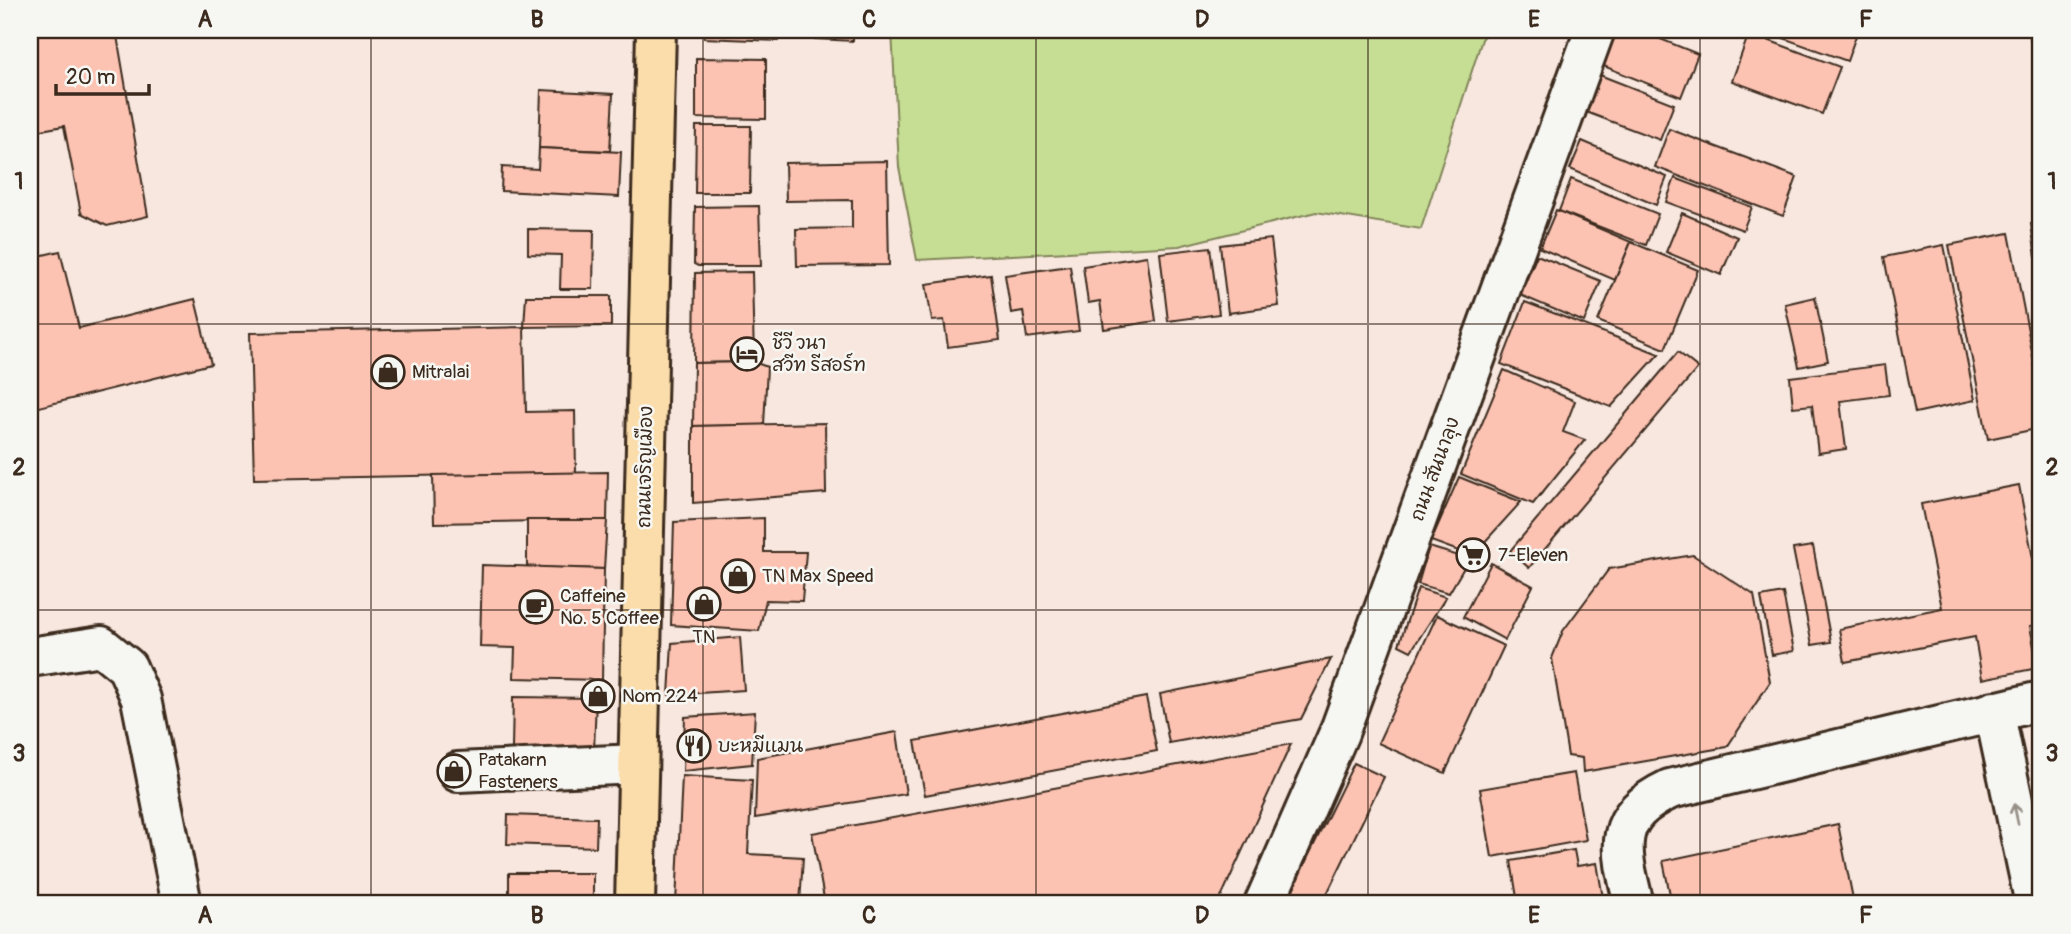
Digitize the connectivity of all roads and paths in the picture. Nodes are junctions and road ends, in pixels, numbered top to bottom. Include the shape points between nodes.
1 (656, 30) edge
2 (1595, 30) edge
3 (30, 657) edge
4 (2041, 701) edge
5 (1994, 711) junction
6 (638, 764) junction
7 (458, 772) dead end
8 (182, 904) edge
9 (635, 904) edge
10 (1264, 904) edge
11 (1634, 904) edge
12 (2035, 904) edge

1 - 6 main road, ถนนเจริญเมือง
2 - 10 street, ถนน สันนาลุง via 1339,733
3 - 8 street via 101,646 127,667 141,699
4 - 5 street
5 - 11 street via 1671,789 1652,798 1633,813 1622,835
12 -> 5 street
6 - 7 street
6 - 9 main road, ถนนเจริญเมือง

